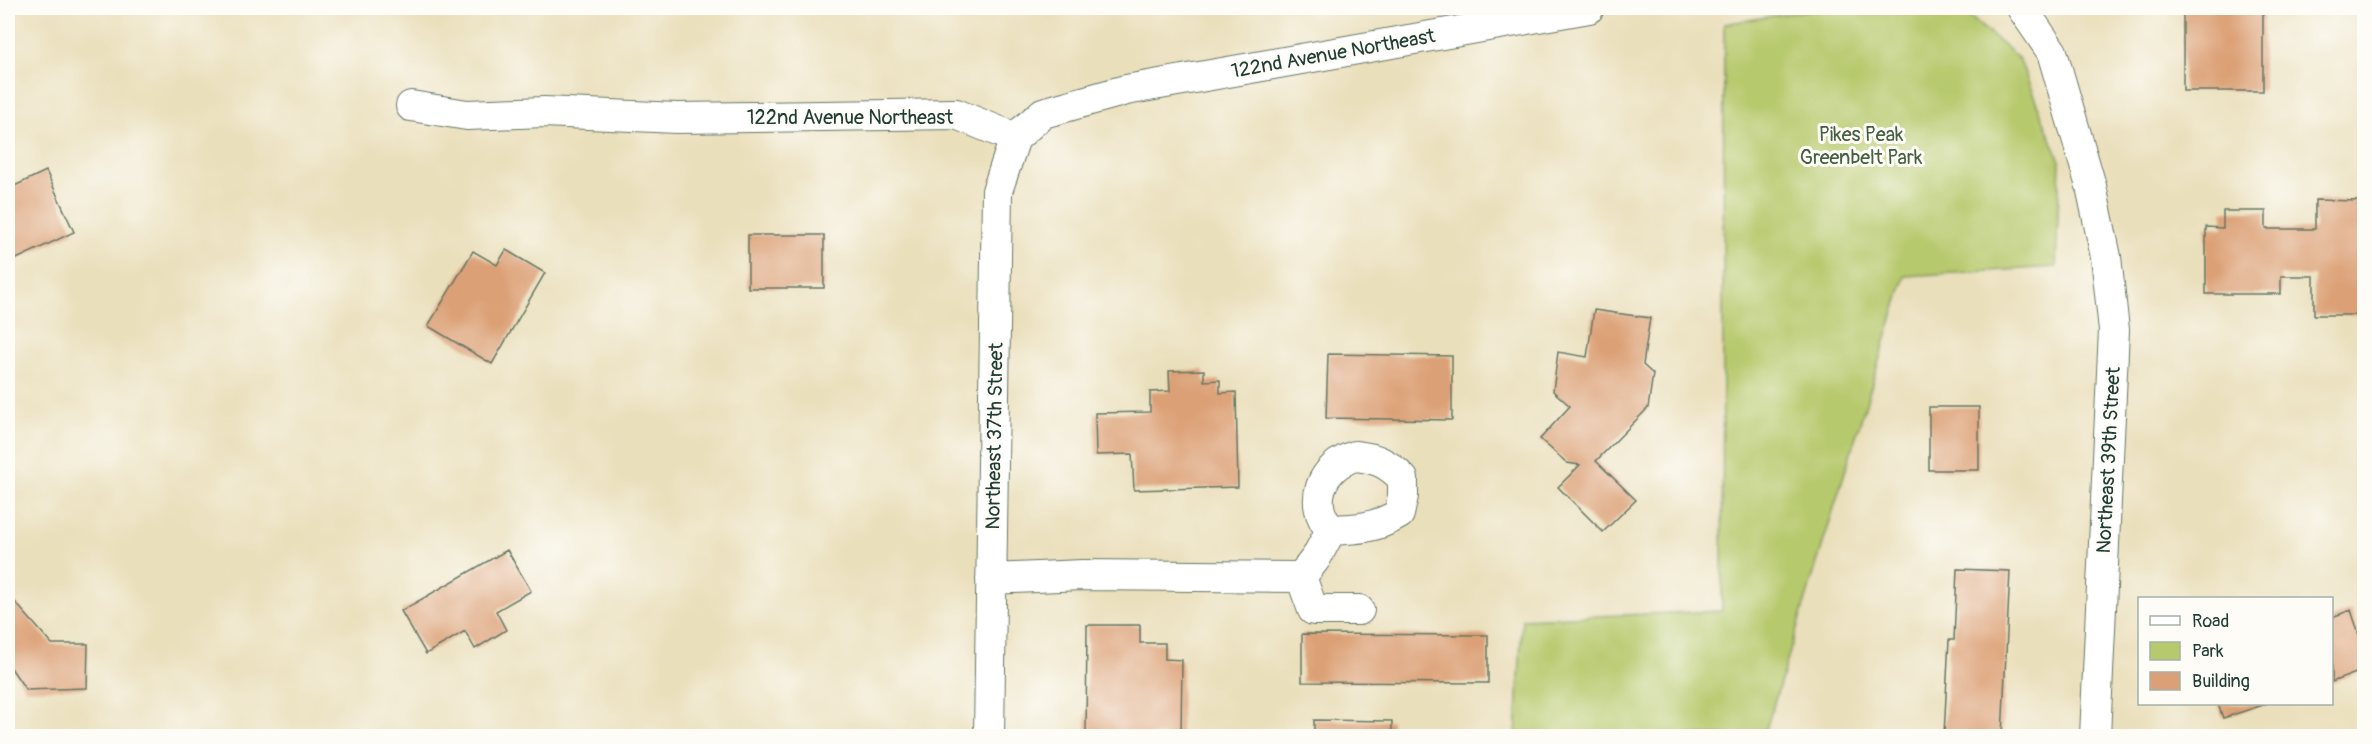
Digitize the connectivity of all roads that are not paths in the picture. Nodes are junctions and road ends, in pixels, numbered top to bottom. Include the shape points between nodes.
1 (1589, 8) edge
2 (2022, 8) edge
3 (411, 106) dead end
4 (1015, 138) junction
5 (1331, 530) dead end
6 (1300, 577) junction
7 (992, 579) junction
8 (1359, 610) dead end
9 (989, 736) edge
10 (2095, 736) edge

1 - 4 street, 122nd Avenue Northeast via 1126,90 1043,113
2 - 10 street, Northeast 39th Street via 2052,52 2091,186 2106,257 2115,330
3 - 4 street, 122nd Avenue Northeast via 467,114 544,112 677,118 956,114
4 - 7 street, Northeast 37th Street via 997,191
5 - 6 street
6 - 7 street via 1082,575
6 - 8 street via 1313,610
7 - 9 street, Northeast 37th Street

